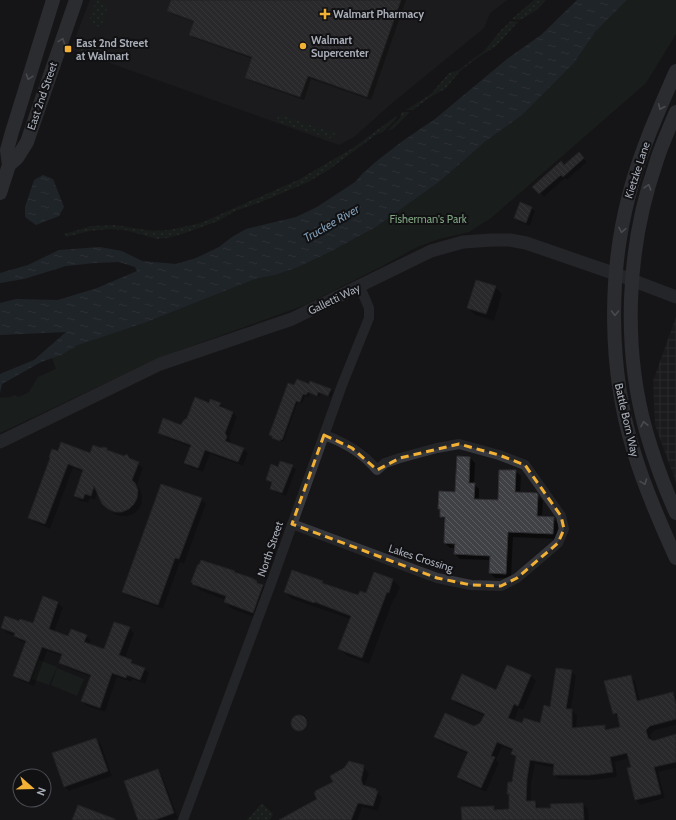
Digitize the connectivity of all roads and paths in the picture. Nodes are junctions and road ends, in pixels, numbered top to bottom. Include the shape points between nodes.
1 (53, 0) edge
2 (76, 0) edge
3 (676, 71) edge
4 (676, 112) edge
5 (4, 164) edge
6 (0, 193) edge
7 (616, 274) junction
8 (631, 280) junction
9 (360, 287) junction
10 (676, 297) edge
11 (324, 435) junction
12 (0, 442) edge
13 (676, 513) edge
14 (292, 524) junction
15 (676, 558) edge
16 (183, 820) edge

1 -> 5 main road, East 2nd Street
5 -> 2 main road, East 2nd Street via 17,158 27,142
3 -> 7 main road, Kietzke Lane via 642,151 632,182 622,226
8 -> 4 main road, Kietzke Lane via 646,193
5 - 6 main road, East 2nd Street
7 - 8 street, Galletti Way
7 - 9 street, Galletti Way via 526,243 510,240 477,240 431,251
7 -> 15 main road, Battle Born Way via 615,354 625,417 642,478
8 - 10 street, Galletti Way
13 -> 8 main road, Battle Born Way via 655,461 639,400 632,351
9 - 11 street, North Street via 369,308 369,318
9 - 12 street, Galletti Way via 292,319 160,364
11 - 14 street, North Street
11 - 14 street, Lakes Crossing via 352,448 377,470 385,463 400,458 459,444 499,454 525,465 561,516 564,529 558,543 517,578 501,586 471,585 437,578
14 - 16 street, North Street

